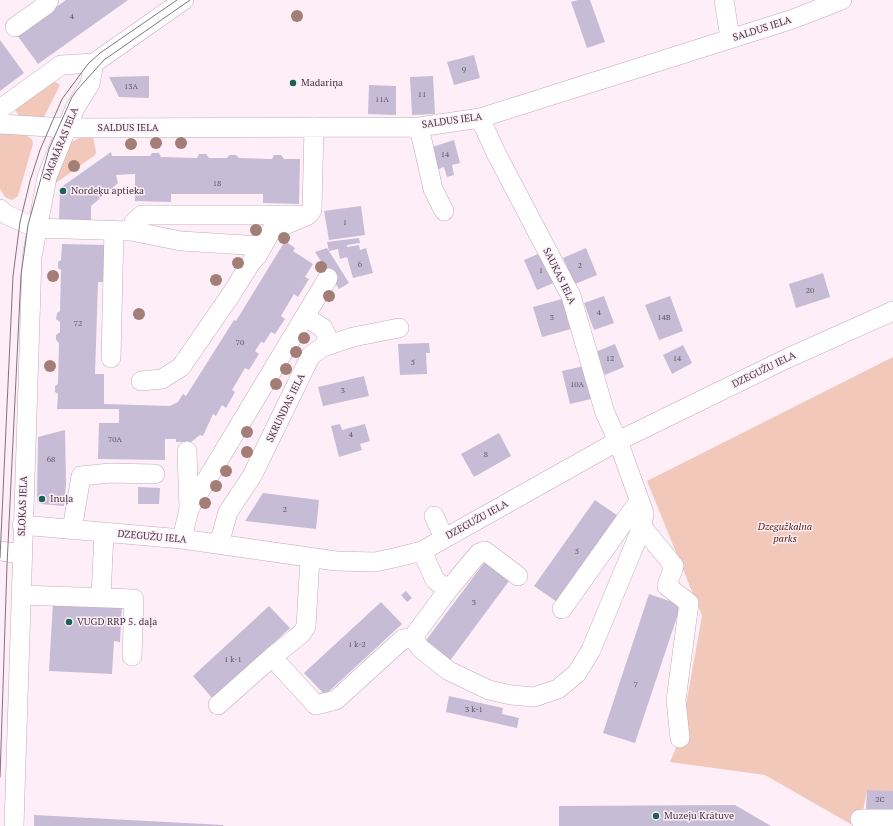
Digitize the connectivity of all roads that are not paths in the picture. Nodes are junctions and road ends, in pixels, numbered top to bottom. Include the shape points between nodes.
1 (49, 0) edge
2 (184, 0) edge
3 (724, 0) edge
4 (842, 0) edge
5 (15, 27) dead end
6 (730, 38) junction
7 (94, 64) junction
8 (0, 109) edge
9 (480, 118) junction
10 (0, 124) edge
11 (314, 126) junction
12 (419, 127) junction
13 (66, 128) junction
14 (0, 209) edge
15 (444, 211) dead end
16 (36, 228) junction
17 (123, 230) junction
18 (267, 231) junction
19 (328, 278) dead end
20 (893, 311) edge
21 (305, 317) junction
22 (399, 328) dead end
23 (330, 344) junction
24 (110, 358) dead end
25 (141, 381) dead end
26 (618, 441) junction
27 (218, 460) junction
28 (154, 474) dead end
29 (639, 501) junction
30 (189, 509) junction
31 (434, 516) dead end
32 (22, 525) junction
33 (642, 526) junction
34 (72, 530) junction
35 (104, 533) junction
36 (444, 538) junction
37 (182, 539) junction
38 (219, 544) junction
39 (0, 551) edge
40 (422, 551) junction
41 (22, 554) junction
42 (310, 558) junction
43 (518, 576) dead end
44 (448, 590) junction
45 (21, 595) junction
46 (101, 597) junction
47 (562, 609) dead end
48 (413, 637) junction
49 (132, 656) dead end
50 (272, 657) junction
51 (218, 705) dead end
52 (680, 738) dead end
53 (860, 819) dead end
54 (893, 819) edge
55 (14, 826) edge

1 - 5 street via 46,5
2 - 7 street
3 - 6 street
4 - 6 street, SALDUS IELA via 793,19
6 - 9 street, SALDUS IELA
7 - 8 street via 62,65
7 - 13 street, DAGMĀRAS IELA via 90,84
9 - 12 street, SALDUS IELA
9 - 26 street, SAUKAS IELA via 571,296 606,413
10 - 13 street, SALDUS IELA
11 - 12 street, SALDUS IELA
11 - 13 street, SALDUS IELA
11 - 18 street via 312,210 308,215
12 - 15 street via 432,189
13 - 16 street, DAGMĀRAS IELA via 47,177
14 - 16 street via 5,214
16 - 17 street
16 - 32 street, SLOKAS IELA via 31,274
17 - 18 street via 181,241
17 - 18 street via 142,215
17 - 24 street
18 - 25 street via 257,256 186,362 162,379
19 - 21 street
20 - 26 street, DZEGUŽU IELA via 788,358
21 - 23 street via 323,328
21 - 27 street
22 - 23 street, SKRUNDAS IELA via 353,336
23 - 38 street, SKRUNDAS IELA via 311,355 252,476 228,512
26 - 29 street, SAUKAS IELA
26 - 36 street, DZEGUŽU IELA
27 - 30 street
27 - 30 street via 188,458
28 - 34 street via 110,473 81,476
29 - 33 street, SAUKAS IELA via 644,513
29 - 47 street
30 - 37 street
31 - 36 street
32 - 34 street, DZEGUŽU IELA
32 - 41 street, SLOKAS IELA
33 - 48 street via 591,650 577,673 558,689 534,697 489,690 449,671 420,648
33 - 52 street via 674,566 667,586 689,603 676,700
34 - 35 street, DZEGUŽU IELA
35 - 37 street, DZEGUŽU IELA
35 - 46 street
36 - 40 street, DZEGUŽU IELA
37 - 38 street, DZEGUŽU IELA
38 - 42 street, DZEGUŽU IELA
39 - 41 street
40 - 42 street, DZEGUŽU IELA via 375,562
40 - 44 street via 435,580
41 - 45 street, SLOKAS IELA
42 - 50 street via 306,627
43 - 44 street via 485,551 479,553
44 - 48 street
45 - 46 street
45 - 55 street, SLOKAS IELA
46 - 49 street via 134,599
48 - 50 street via 403,639 336,700 316,705
50 - 51 street
53 - 54 street

